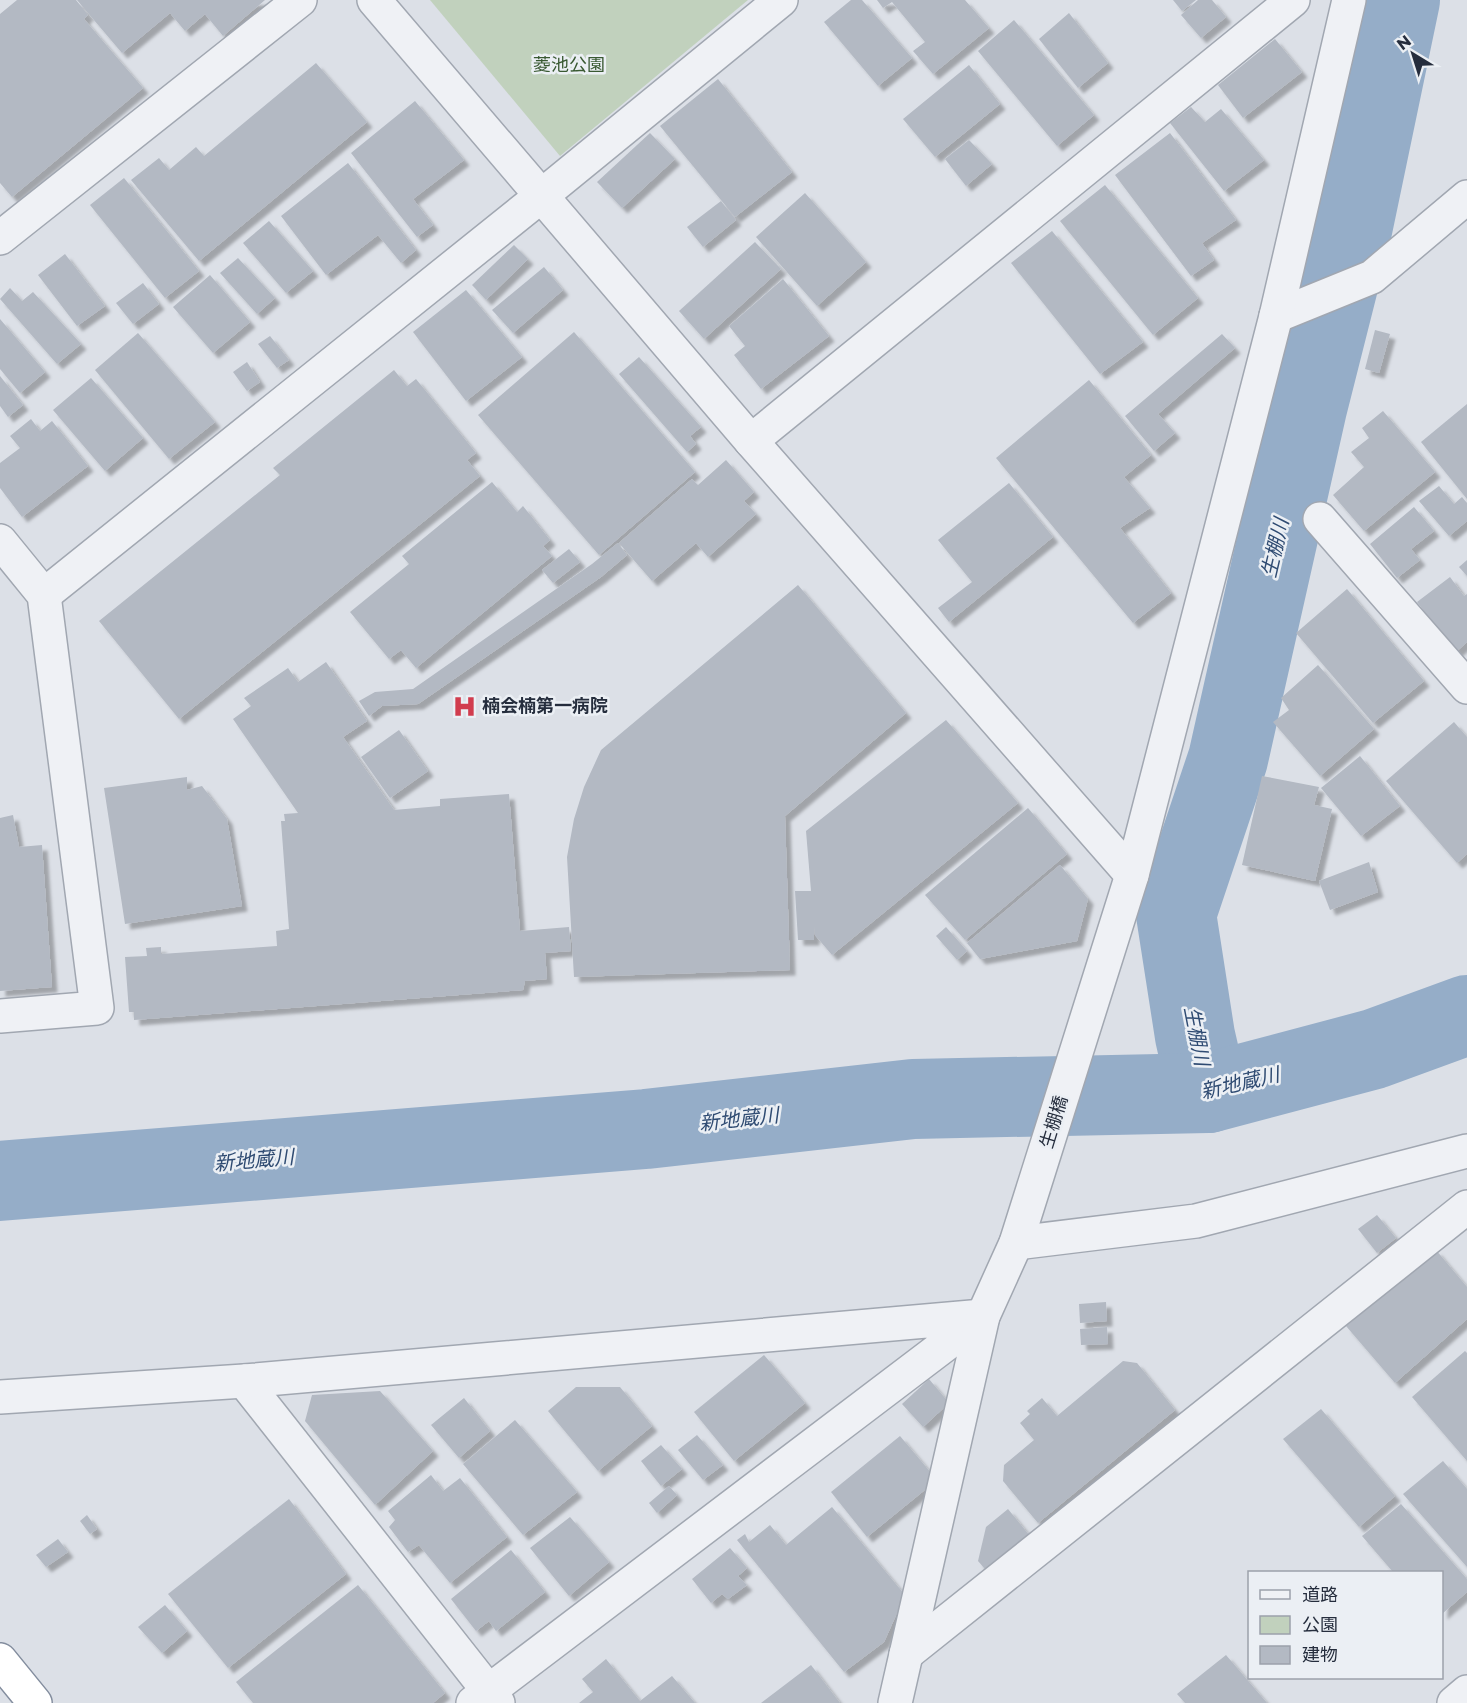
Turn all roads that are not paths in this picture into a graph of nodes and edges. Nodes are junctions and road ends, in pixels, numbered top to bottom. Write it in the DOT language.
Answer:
graph roads {
  1 [pos="300,0"];
  2 [pos="374,0"];
  3 [pos="781,0"];
  4 [pos="1293,0"];
  5 [pos="1349,0"];
  6 [pos="540,197"];
  7 [pos="1467,197"];
  8 [pos="0,238"];
  9 [pos="1289,311"];
  10 [pos="751,441"];
  11 [pos="1320,519"];
  12 [pos="0,541"];
  13 [pos="44,595"];
  14 [pos="1467,687"];
  15 [pos="1132,875"];
  16 [pos="0,1016"];
  17 [pos="1467,1151"];
  18 [pos="1467,1208"];
  19 [pos="1016,1243"];
  20 [pos="983,1316"];
  21 [pos="244,1381"];
  22 [pos="0,1397"];
  23 [pos="906,1654"];
  24 [pos="0,1660"];
  25 [pos="0,1691"];
  26 [pos="1467,1692"];
  27 [pos="486,1699"];
  28 [pos="10,1703"];
  29 [pos="35,1703"];
  30 [pos="895,1703"];
  31 [pos="1454,1703"];
  1 -- 8 [label="street"];
  2 -- 6 [label="street"];
  3 -- 6 [label="street"];
  4 -- 10 [label="street"];
  5 -- 9 [label="street, 生棚橋"];
  6 -- 10 [label="street"];
  6 -- 13 [label="street"];
  7 -- 9 [label="street"];
  9 -- 15 [label="street, 生棚橋"];
  10 -- 15 [label="street"];
  11 -- 14 [label="street"];
  12 -- 13 [label="street"];
  13 -- 16 [label="street"];
  15 -- 19 [label="street, 生棚橋"];
  17 -- 19 [label="street"];
  18 -- 23 [label="street"];
  19 -- 20 [label="street, 生棚橋"];
  20 -- 21 [label="street"];
  20 -- 23 [label="street, 生棚橋"];
  20 -- 27 [label="street"];
  21 -- 22 [label="street"];
  21 -- 27 [label="street"];
  23 -- 30 [label="street, 生棚橋"];
  24 -- 29 [label="highway"];
  25 -- 28 [label="highway"];
  26 -- 31 [label="street"];
}
